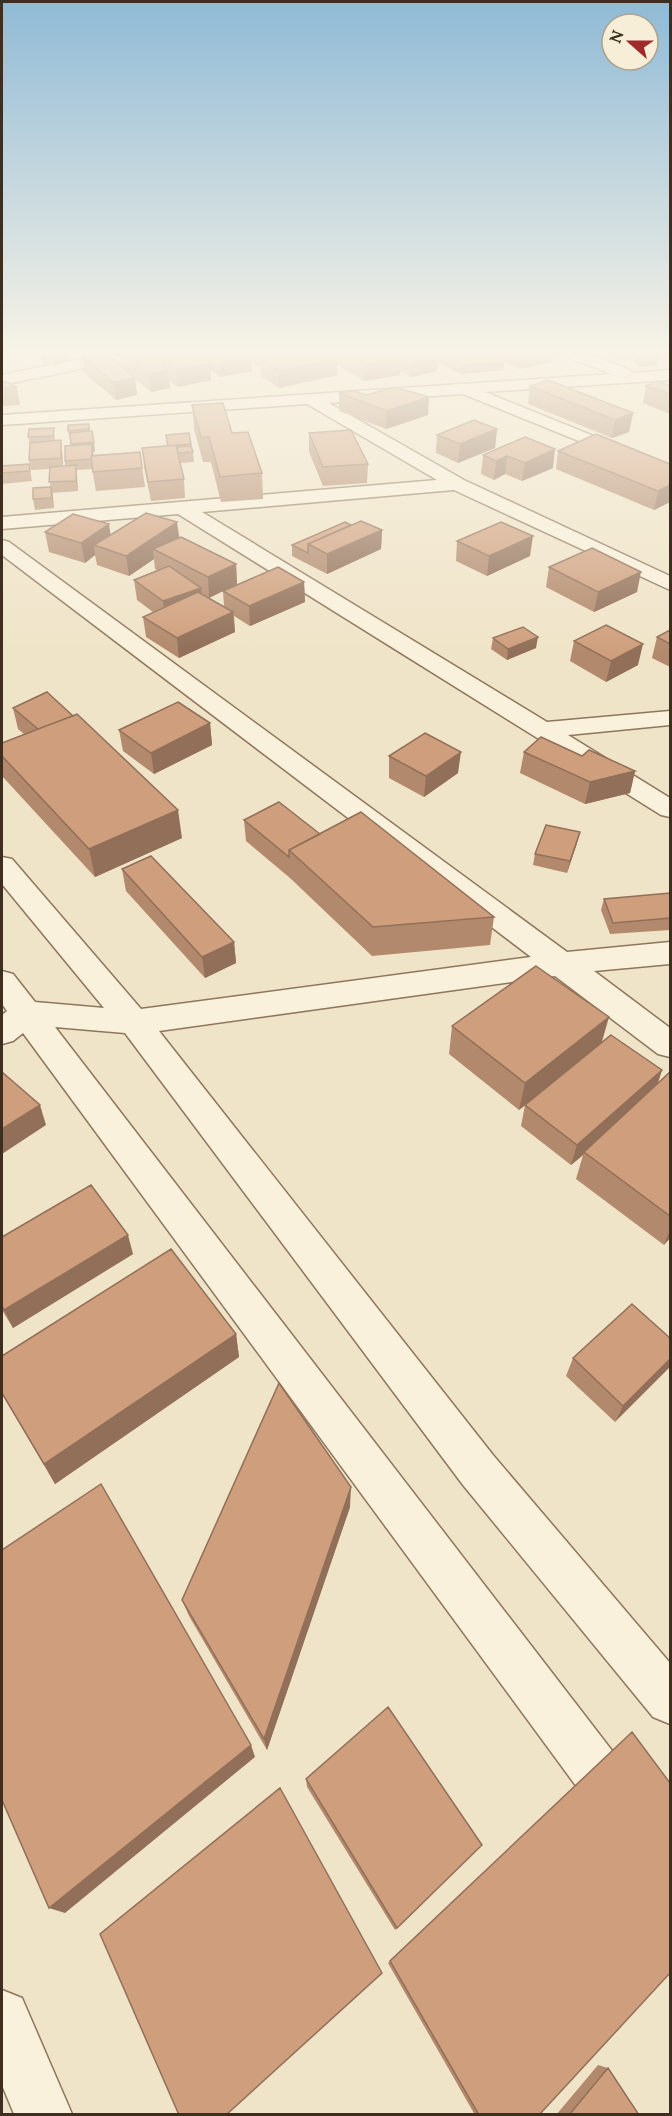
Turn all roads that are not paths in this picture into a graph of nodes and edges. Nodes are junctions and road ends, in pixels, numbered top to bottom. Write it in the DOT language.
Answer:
graph roads {
  1 [pos="405,454"];
  2 [pos="623,454"];
  3 [pos="670,473"];
  4 [pos="457,484"];
  5 [pos="181,507"];
  6 [pos="2,523"];
  7 [pos="2,546"];
  8 [pos="670,571"];
  9 [pos="649,573"];
  10 [pos="670,584"];
  11 [pos="670,718"];
  12 [pos="544,730"];
  13 [pos="670,809"];
  14 [pos="2,866"];
  15 [pos="670,953"];
  16 [pos="560,964"];
  17 [pos="10,1009"];
  18 [pos="134,1022"];
  19 [pos="670,1045"];
  20 [pos="670,1700"];
  21 [pos="670,1869"];
  22 [pos="2,2018"];
  23 [pos="43,2115"];
  1 -- 4 [label="street"];
  2 -- 3 [label="street"];
  4 -- 5 [label="street"];
  4 -- 9 [label="street"];
  5 -- 6 [label="street"];
  5 -- 12 [label="street"];
  7 -- 16 [label="street"];
  8 -- 9 [label="street"];
  9 -- 10 [label="street"];
  11 -- 12 [label="street"];
  12 -- 13 [label="street"];
  14 -- 18 [label="street"];
  15 -- 16 [label="street"];
  16 -- 18 [label="street"];
  16 -- 19 [label="street"];
  17 -- 18 [label="street"];
  17 -- 21 [label="street"];
  18 -- 20 [label="street"];
  22 -- 23 [label="street"];
}
